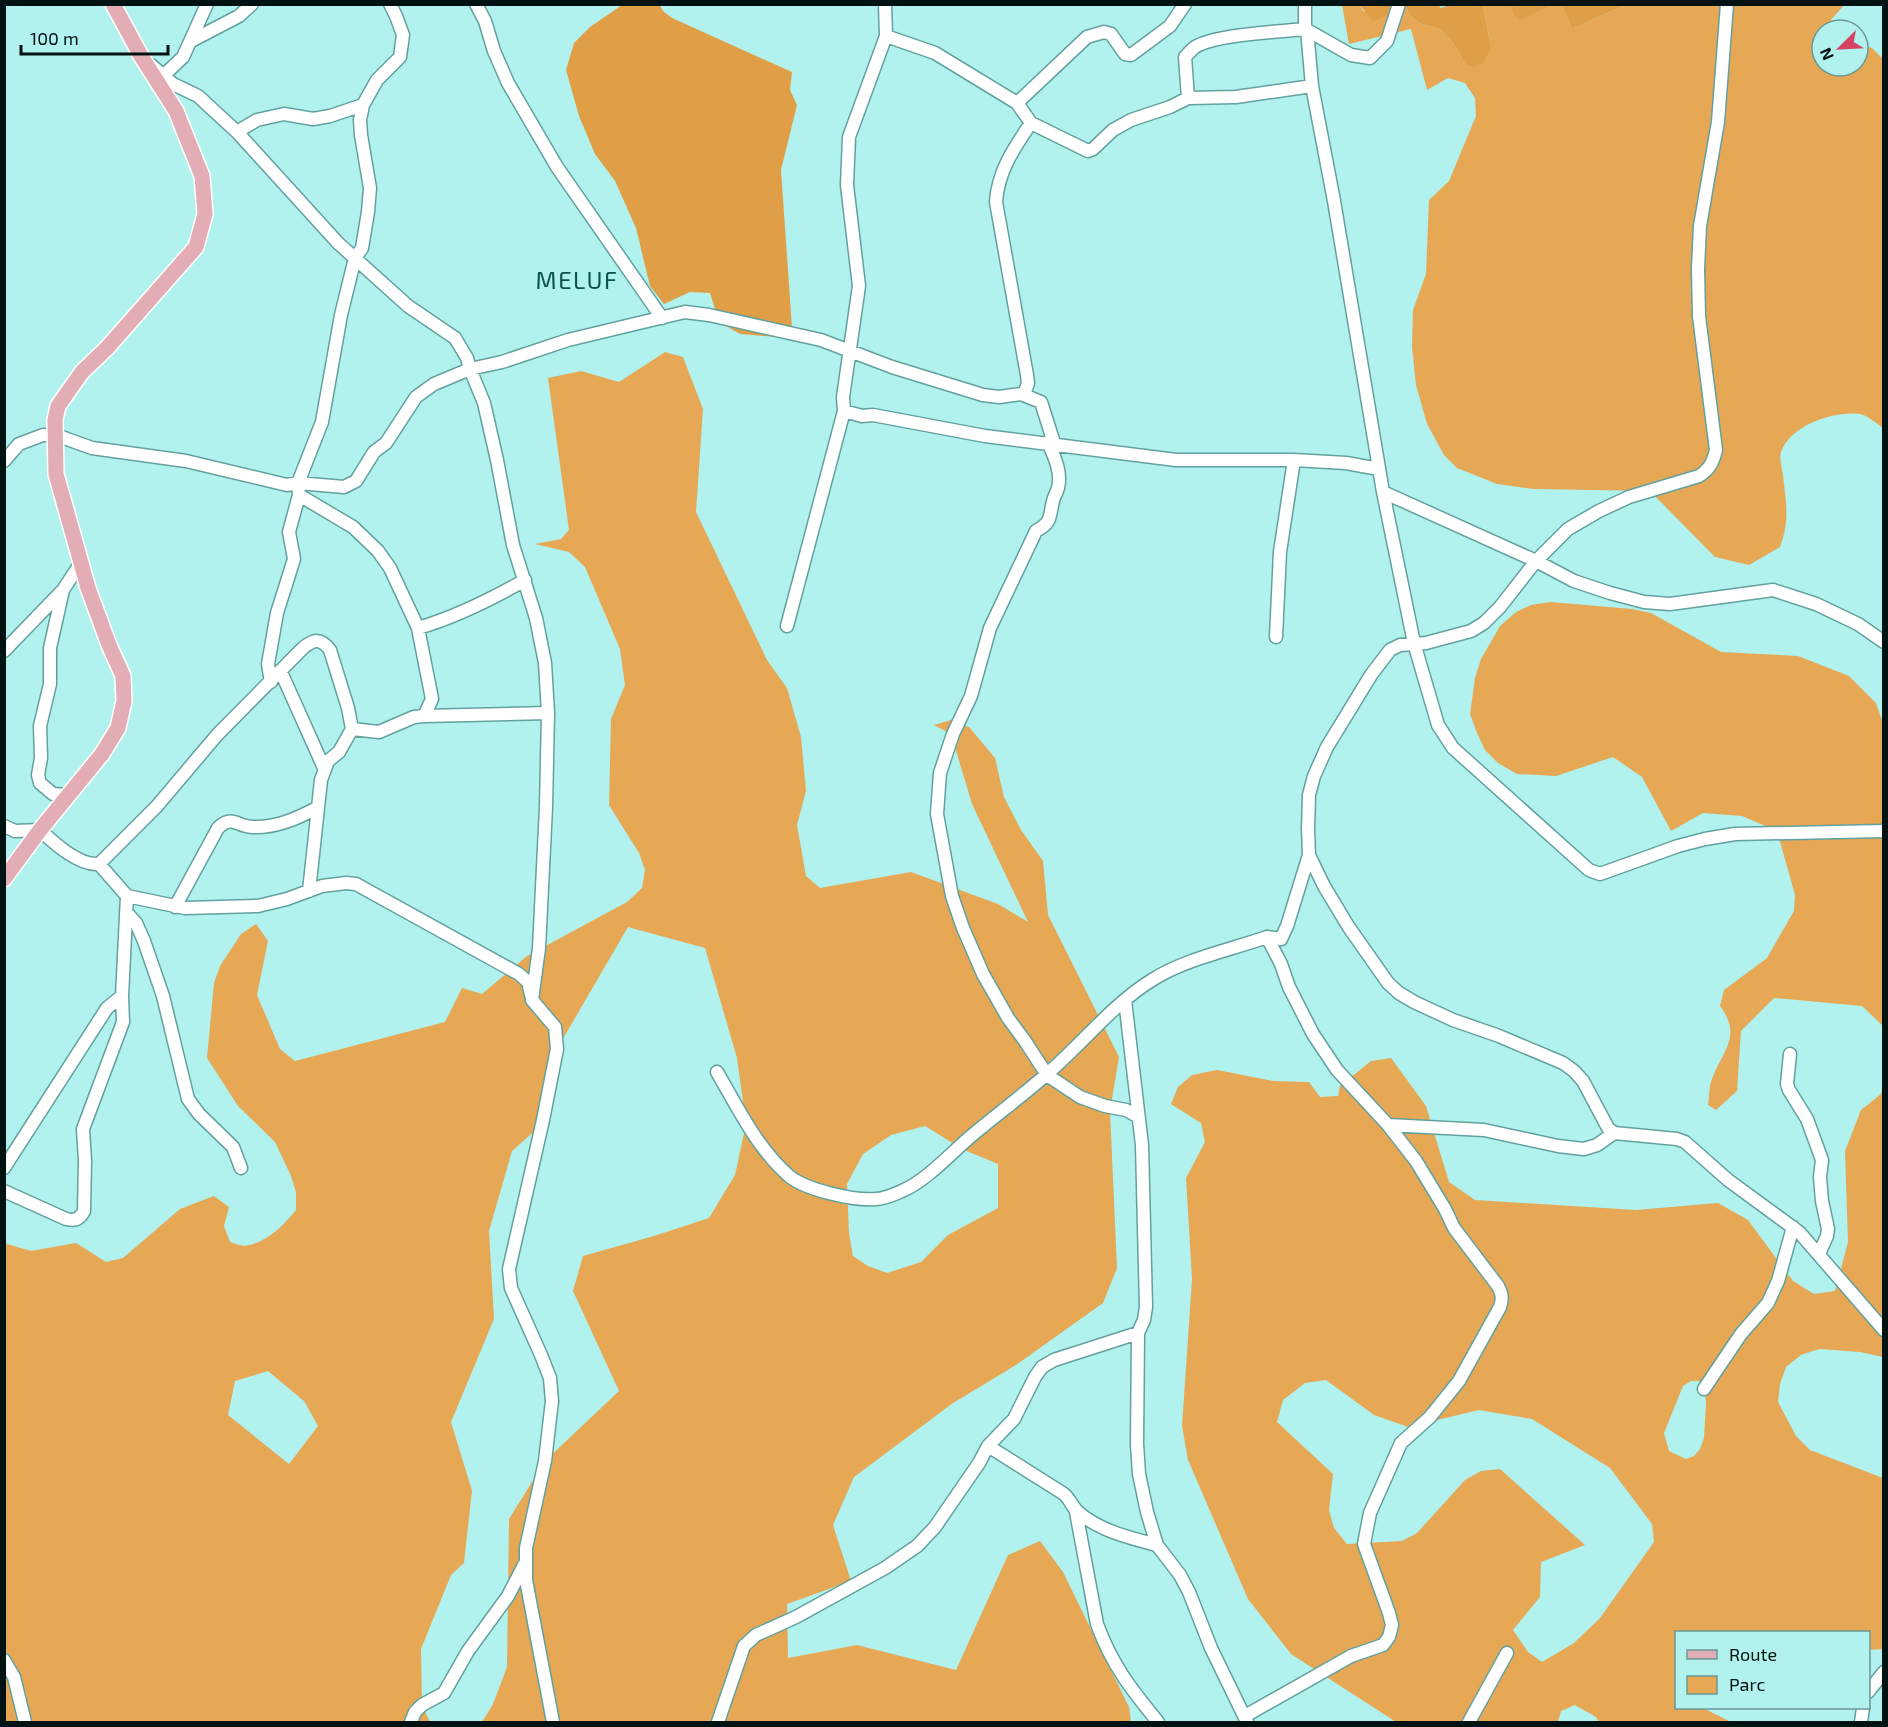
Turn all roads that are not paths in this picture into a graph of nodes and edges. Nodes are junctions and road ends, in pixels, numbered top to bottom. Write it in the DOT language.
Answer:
graph roads {
  1 [pos="114,4"];
  2 [pos="207,4"];
  3 [pos="252,4"];
  4 [pos="390,4"];
  5 [pos="476,4"];
  6 [pos="885,4"];
  7 [pos="1185,4"];
  8 [pos="1305,4"];
  9 [pos="1399,4"];
  10 [pos="1727,4"];
  11 [pos="1306,30"];
  12 [pos="886,36"];
  13 [pos="191,42"];
  14 [pos="141,56"];
  15 [pos="163,76"];
  16 [pos="1312,86"];
  17 [pos="1188,98"];
  18 [pos="1017,103"];
  19 [pos="363,105"];
  20 [pos="1031,123"];
  21 [pos="237,132"];
  22 [pos="355,258"];
  23 [pos="662,318"];
  24 [pos="851,350"];
  25 [pos="470,369"];
  26 [pos="1024,394"];
  27 [pos="844,411"];
  28 [pos="56,435"];
  29 [pos="1050,443"];
  30 [pos="1294,460"];
  31 [pos="4,461"];
  32 [pos="1379,469"];
  33 [pos="299,489"];
  34 [pos="1383,492"];
  35 [pos="1536,561"];
  36 [pos="80,564"];
  37 [pos="525,580"];
  38 [pos="63,590"];
  39 [pos="787,626"];
  40 [pos="418,628"];
  41 [pos="1276,637"];
  42 [pos="1884,642"];
  43 [pos="1414,643"];
  44 [pos="4,651"];
  45 [pos="281,672"];
  46 [pos="271,682"];
  47 [pos="548,713"];
  48 [pos="424,716"];
  49 [pos="352,729"];
  50 [pos="324,768"];
  51 [pos="68,795"];
  52 [pos="317,808"];
  53 [pos="4,826"];
  54 [pos="40,830"];
  55 [pos="1884,831"];
  56 [pos="1309,855"];
  57 [pos="99,864"];
  58 [pos="4,879"];
  59 [pos="309,891"];
  60 [pos="127,896"];
  61 [pos="175,907"];
  62 [pos="126,912"];
  63 [pos="1267,937"];
  64 [pos="122,996"];
  65 [pos="532,1000"];
  66 [pos="1125,1000"];
  67 [pos="1790,1054"];
  68 [pos="717,1072"];
  69 [pos="1047,1075"];
  70 [pos="1137,1116"];
  71 [pos="1388,1125"];
  72 [pos="1614,1133"];
  73 [pos="4,1168"];
  74 [pos="241,1168"];
  75 [pos="4,1191"];
  76 [pos="1793,1227"];
  77 [pos="1819,1254"];
  78 [pos="1884,1330"];
  79 [pos="1138,1333"];
  80 [pos="1704,1389"];
  81 [pos="988,1446"];
  82 [pos="1077,1512"];
  83 [pos="1157,1545"];
  84 [pos="524,1564"];
  85 [pos="1507,1653"];
  86 [pos="4,1660"];
  87 [pos="1884,1672"];
  88 [pos="1870,1691"];
  89 [pos="1246,1719"];
  90 [pos="25,1722"];
  91 [pos="411,1722"];
  92 [pos="553,1722"];
  93 [pos="718,1722"];
  94 [pos="1158,1722"];
  95 [pos="1469,1722"];
  1 -- 14 [label="main road"];
  2 -- 13 [label="street"];
  3 -- 13 [label="street"];
  4 -- 19 [label="street"];
  5 -- 23 [label="street"];
  6 -- 12 [label="street"];
  7 -- 18 [label="street"];
  8 -- 11 [label="street"];
  9 -- 11 [label="street"];
  10 -- 35 [label="street"];
  11 -- 16 [label="street"];
  11 -- 17 [label="street"];
  12 -- 18 [label="street"];
  12 -- 24 [label="street"];
  13 -- 15 [label="street"];
  14 -- 15 [label="street"];
  14 -- 28 [label="main road"];
  15 -- 21 [label="street"];
  16 -- 17 [label="street"];
  16 -- 32 [label="street"];
  17 -- 20 [label="street"];
  18 -- 20 [label="street"];
  19 -- 21 [label="street"];
  19 -- 22 [label="street"];
  20 -- 26 [label="street"];
  21 -- 22 [label="street"];
  22 -- 25 [label="street"];
  22 -- 33 [label="street"];
  23 -- 24 [label="street"];
  23 -- 25 [label="street"];
  24 -- 26 [label="street"];
  24 -- 27 [label="street"];
  25 -- 33 [label="street"];
  25 -- 37 [label="street"];
  26 -- 29 [label="street"];
  27 -- 29 [label="street"];
  27 -- 39 [label="street"];
  28 -- 31 [label="street"];
  28 -- 33 [label="street"];
  28 -- 36 [label="main road"];
  29 -- 30 [label="street"];
  29 -- 69 [label="street"];
  30 -- 32 [label="street"];
  30 -- 41 [label="street"];
  32 -- 34 [label="street"];
  33 -- 40 [label="street"];
  33 -- 46 [label="street"];
  34 -- 35 [label="street"];
  34 -- 43 [label="street"];
  35 -- 42 [label="street"];
  35 -- 43 [label="street"];
  36 -- 38 [label="street"];
  36 -- 51 [label="main road"];
  37 -- 40 [label="street"];
  37 -- 47 [label="street"];
  38 -- 44 [label="street"];
  38 -- 51 [label="street"];
  40 -- 48 [label="street"];
  43 -- 55 [label="street"];
  43 -- 56 [label="street"];
  45 -- 46 [label="street"];
  45 -- 49 [label="street"];
  45 -- 50 [label="street"];
  46 -- 57 [label="street"];
  47 -- 48 [label="street"];
  47 -- 65 [label="street"];
  48 -- 49 [label="street"];
  49 -- 50 [label="street"];
  50 -- 52 [label="street"];
  51 -- 54 [label="main road"];
  52 -- 59 [label="street"];
  52 -- 61 [label="street"];
  53 -- 54 [label="street"];
  54 -- 57 [label="street"];
  54 -- 58 [label="main road"];
  56 -- 63 [label="street"];
  56 -- 72 [label="street"];
  57 -- 60 [label="street"];
  59 -- 61 [label="street"];
  59 -- 65 [label="street"];
  60 -- 61 [label="street"];
  60 -- 62 [label="street"];
  62 -- 64 [label="street"];
  62 -- 74 [label="street"];
  63 -- 66 [label="street"];
  63 -- 71 [label="street"];
  64 -- 73 [label="street"];
  64 -- 75 [label="street"];
  65 -- 84 [label="street"];
  66 -- 69 [label="street"];
  66 -- 70 [label="street"];
  67 -- 77 [label="street"];
  68 -- 69 [label="street"];
  69 -- 70 [label="street"];
  70 -- 79 [label="street"];
  71 -- 72 [label="street"];
  71 -- 89 [label="street"];
  72 -- 76 [label="street"];
  76 -- 77 [label="street"];
  76 -- 80 [label="street"];
  77 -- 78 [label="street"];
  79 -- 81 [label="street"];
  79 -- 83 [label="street"];
  81 -- 82 [label="street"];
  81 -- 93 [label="street"];
  82 -- 83 [label="street"];
  82 -- 94 [label="street"];
  83 -- 89 [label="street"];
  84 -- 91 [label="street"];
  84 -- 92 [label="street"];
  85 -- 95 [label="street"];
  86 -- 90 [label="street"];
  87 -- 88 [label="street"];
}
